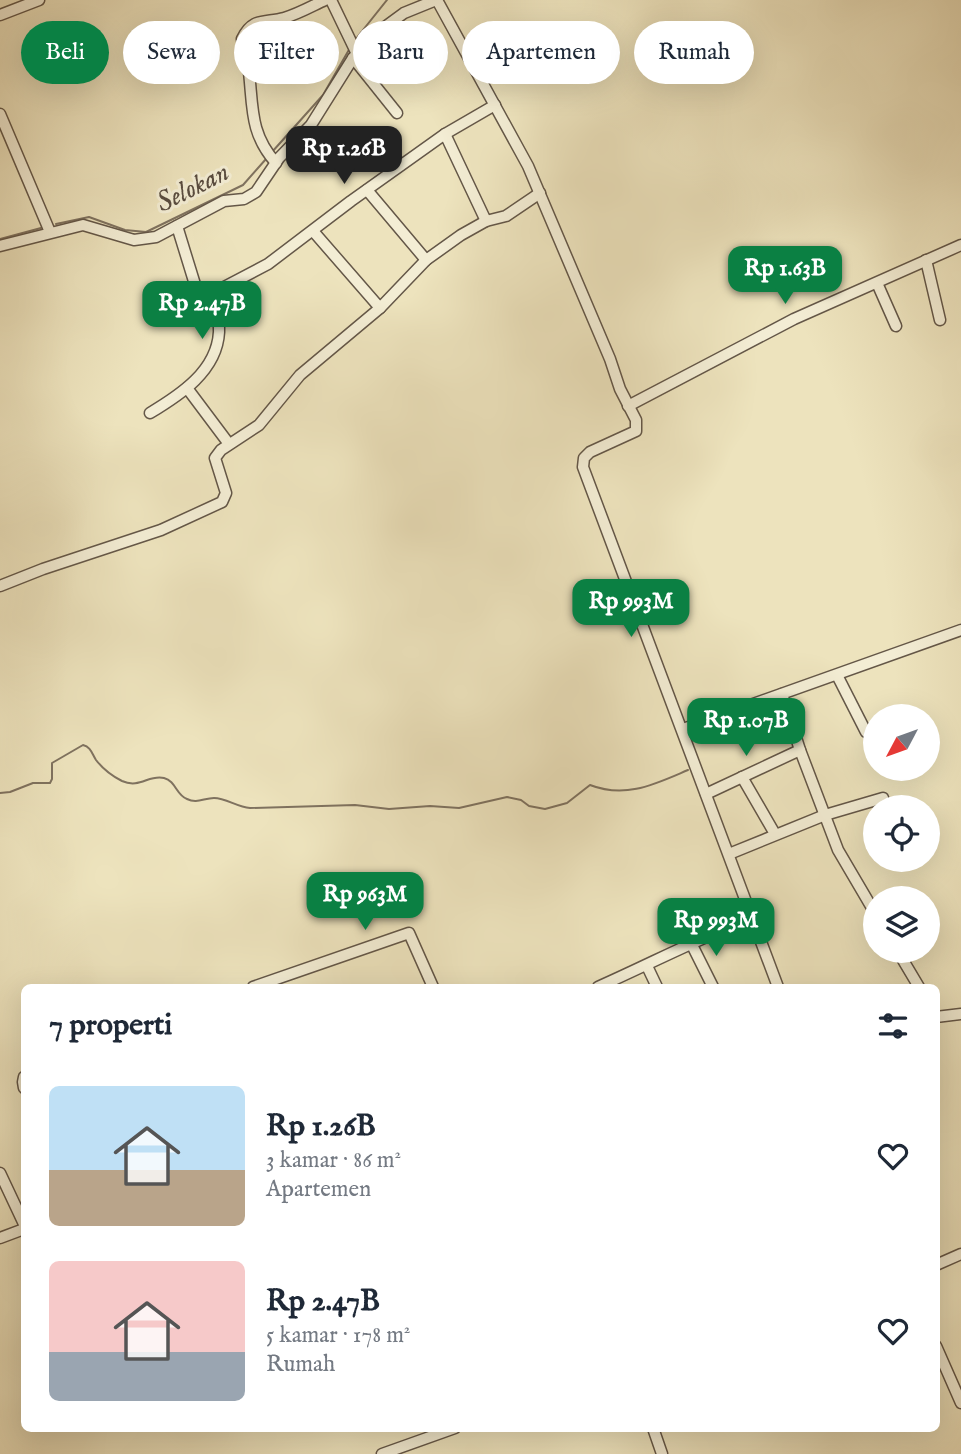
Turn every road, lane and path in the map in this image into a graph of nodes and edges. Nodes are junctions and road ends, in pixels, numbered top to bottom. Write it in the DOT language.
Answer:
graph roads {
  1 [pos="39,0"];
  2 [pos="325,0"];
  3 [pos="331,0"];
  4 [pos="437,0"];
  5 [pos="0,15"];
  6 [pos="390,21"];
  7 [pos="353,50"];
  8 [pos="377,84"];
  9 [pos="495,105"];
  10 [pos="397,113"];
  11 [pos="0,114"];
  12 [pos="445,134"];
  13 [pos="274,162"];
  14 [pos="367,190"];
  15 [pos="540,193"];
  16 [pos="486,221"];
  17 [pos="177,226"];
  18 [pos="313,231"];
  19 [pos="50,232"];
  20 [pos="961,245"];
  21 [pos="0,246"];
  22 [pos="426,260"];
  23 [pos="926,260"];
  24 [pos="877,283"];
  25 [pos="211,294"];
  26 [pos="380,308"];
  27 [pos="940,320"];
  28 [pos="896,326"];
  29 [pos="187,387"];
  30 [pos="628,405"];
  31 [pos="150,413"];
  32 [pos="229,444"];
  33 [pos="0,586"];
  34 [pos="961,630"];
  35 [pos="836,675"];
  36 [pos="782,694"];
  37 [pos="863,726"];
  38 [pos="683,729"];
  39 [pos="800,750"];
  40 [pos="742,777"];
  41 [pos="706,794"];
  42 [pos="863,804"];
  43 [pos="825,815"];
  44 [pos="775,834"];
  45 [pos="729,853"];
  46 [pos="863,893"];
  47 [pos="752,918"];
  48 [pos="691,943"];
  49 [pos="905,963"];
  50 [pos="647,966"];
  51 [pos="262,984"];
  52 [pos="432,984"];
  53 [pos="605,984"];
  54 [pos="656,984"];
  55 [pos="712,984"];
  56 [pos="777,984"];
  57 [pos="917,984"];
  58 [pos="961,1014"];
  59 [pos="940,1017"];
  60 [pos="0,1173"];
  61 [pos="21,1219"];
  62 [pos="21,1228"];
  63 [pos="0,1238"];
  64 [pos="961,1254"];
  65 [pos="940,1263"];
  66 [pos="940,1355"];
  67 [pos="961,1403"];
  68 [pos="438,1432"];
  69 [pos="654,1432"];
  70 [pos="382,1454"];
  71 [pos="662,1454"];
  1 -- 5 [label="street"];
  2 -- 13 [label="street"];
  3 -- 7 [label="street"];
  4 -- 6 [label="street"];
  4 -- 9 [label="street"];
  7 -- 13 [label="street"];
  8 -- 10 [label="street"];
  9 -- 12 [label="street"];
  9 -- 15 [label="street"];
  11 -- 19 [label="street"];
  12 -- 14 [label="street"];
  12 -- 16 [label="street"];
  13 -- 17 [label="street"];
  14 -- 18 [label="street"];
  14 -- 22 [label="street"];
  15 -- 16 [label="street"];
  15 -- 30 [label="street"];
  16 -- 22 [label="street"];
  17 -- 19 [label="street"];
  17 -- 25 [label="street"];
  18 -- 25 [label="street"];
  18 -- 26 [label="street"];
  19 -- 21 [label="street"];
  20 -- 23 [label="street"];
  22 -- 26 [label="street"];
  23 -- 24 [label="street"];
  23 -- 27 [label="street"];
  24 -- 28 [label="street"];
  24 -- 30 [label="street"];
  25 -- 29 [label="street"];
  26 -- 32 [label="street"];
  29 -- 31 [label="street"];
  29 -- 32 [label="street"];
  30 -- 38 [label="street"];
  32 -- 33 [label="street"];
  34 -- 35 [label="street"];
  35 -- 36 [label="street"];
  35 -- 37 [label="street"];
  36 -- 38 [label="street"];
  36 -- 39 [label="street"];
  38 -- 41 [label="street"];
  39 -- 40 [label="street"];
  39 -- 43 [label="street"];
  40 -- 41 [label="street"];
  40 -- 44 [label="street"];
  41 -- 45 [label="street"];
  42 -- 43 [label="street"];
  43 -- 44 [label="street"];
  43 -- 46 [label="street"];
  44 -- 45 [label="street"];
  45 -- 47 [label="street"];
  47 -- 48 [label="street"];
  47 -- 56 [label="street"];
  48 -- 50 [label="street"];
  48 -- 55 [label="street"];
  49 -- 57 [label="street"];
  50 -- 53 [label="street"];
  50 -- 54 [label="street"];
  51 -- 52 [label="street"];
  58 -- 59 [label="street"];
  60 -- 61 [label="street"];
  62 -- 63 [label="street"];
  64 -- 65 [label="street"];
  66 -- 67 [label="street"];
  68 -- 70 [label="street"];
  69 -- 71 [label="street"];
}
